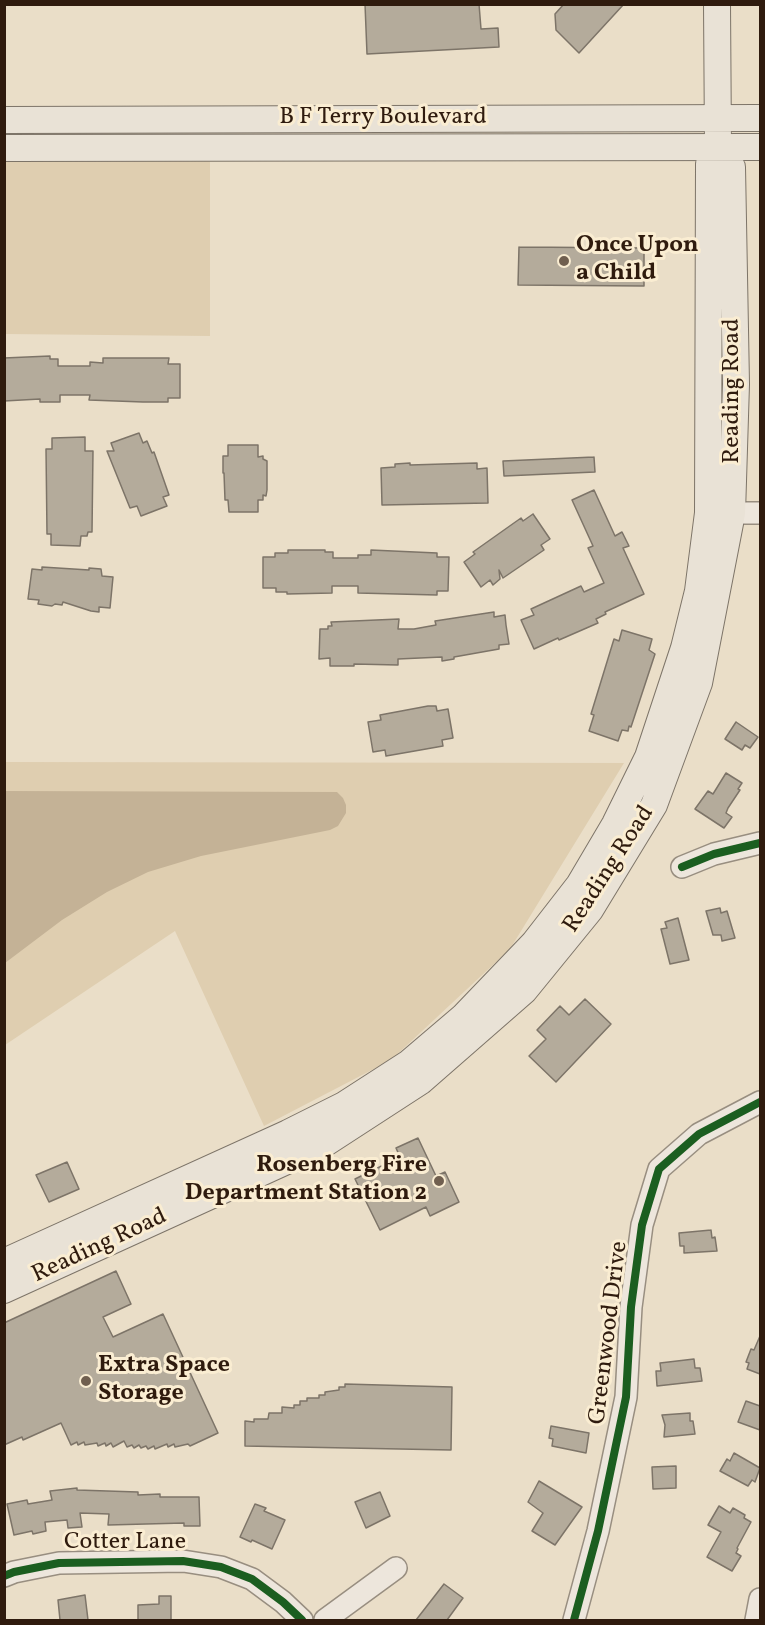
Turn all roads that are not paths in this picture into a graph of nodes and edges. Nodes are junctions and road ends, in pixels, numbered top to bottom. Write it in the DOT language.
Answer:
graph roads {
  1 [pos="717,4"];
  2 [pos="718,118"];
  3 [pos="760,118"];
  4 [pos="4,120"];
  5 [pos="718,147"];
  6 [pos="760,147"];
  7 [pos="4,148"];
  8 [pos="720,513"];
  9 [pos="760,513"];
  10 [pos="760,843"];
  11 [pos="682,867"];
  12 [pos="760,1102"];
  13 [pos="238,1170"];
  14 [pos="36,1247"];
  15 [pos="4,1262"];
  16 [pos="48,1272"];
  17 [pos="4,1290"];
  18 [pos="396,1568"];
  19 [pos="4,1576"];
  20 [pos="760,1599"];
  21 [pos="302,1620"];
  22 [pos="325,1620"];
  23 [pos="574,1620"];
  24 [pos="756,1620"];
  1 -- 2 [label="main road, Reading Road"];
  2 -- 3 [label="main road, B F Terry Boulevard"];
  2 -- 4 [label="main road, B F Terry Boulevard"];
  2 -- 5 [label="main road, Reading Road"];
  5 -- 6 [label="main road, B F Terry Boulevard"];
  5 -- 7 [label="main road, B F Terry Boulevard"];
  5 -- 8 [label="main road, Reading Road"];
  8 -- 9 [label="street"];
  8 -- 13 [label="main road, Reading Road"];
  10 -- 11 [label="street"];
  12 -- 23 [label="street, Greenwood Drive"];
  13 -- 14 [label="main road, Reading Road"];
  13 -- 16 [label="main road, Reading Road"];
  14 -- 15 [label="main road, Reading Road"];
  14 -- 16 [label="main road"];
  16 -- 17 [label="main road, Reading Road"];
  18 -- 22 [label="street"];
  19 -- 21 [label="street, Cotter Lane"];
  20 -- 24 [label="street"];
}
